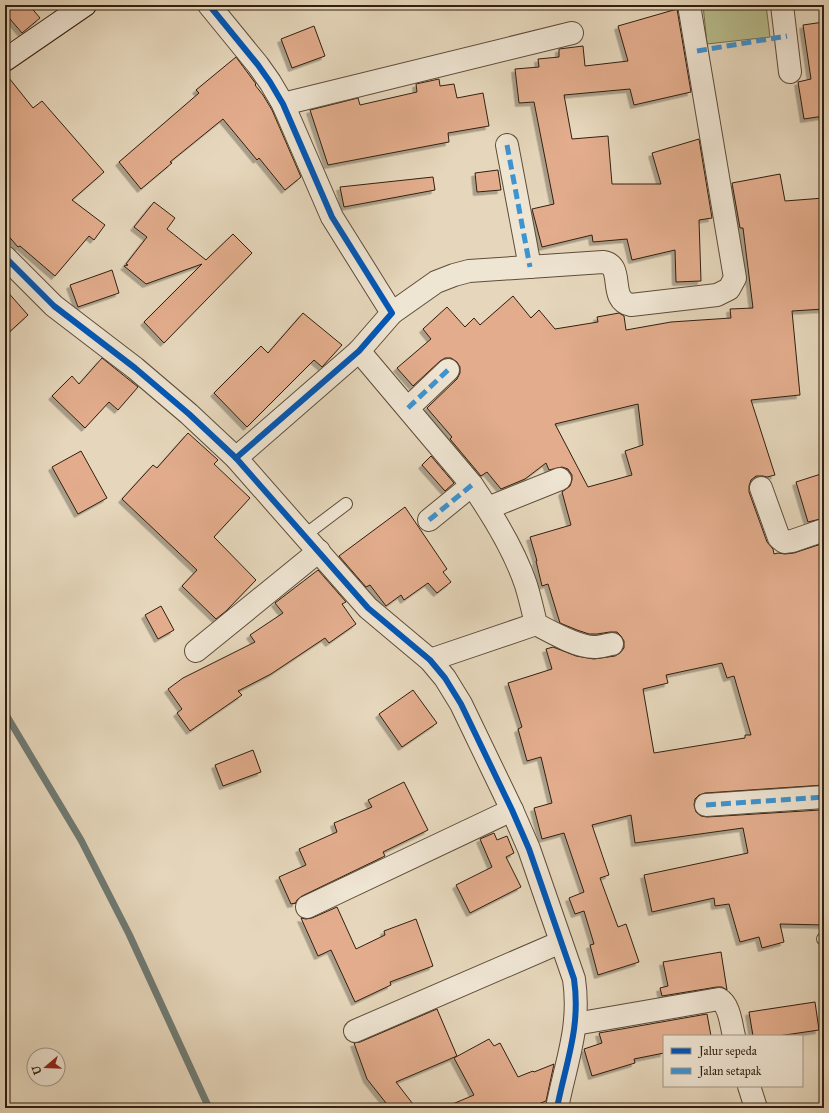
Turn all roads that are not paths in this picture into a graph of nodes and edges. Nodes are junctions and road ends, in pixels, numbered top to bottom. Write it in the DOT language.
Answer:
graph roads {
  1 [pos="85,5"];
  2 [pos="209,5"];
  3 [pos="690,5"];
  4 [pos="782,5"];
  5 [pos="572,33"];
  6 [pos="5,60"];
  7 [pos="790,72"];
  8 [pos="283,104"];
  9 [pos="507,145"];
  10 [pos="5,257"];
  11 [pos="530,267"];
  12 [pos="392,313"];
  13 [pos="359,351"];
  14 [pos="448,370"];
  15 [pos="408,408"];
  16 [pos="236,458"];
  17 [pos="560,480"];
  18 [pos="472,485"];
  19 [pos="761,488"];
  20 [pos="346,504"];
  21 [pos="488,508"];
  22 [pos="429,520"];
  23 [pos="824,530"];
  24 [pos="312,543"];
  25 [pos="536,624"];
  26 [pos="612,644"];
  27 [pos="196,651"];
  28 [pos="430,660"];
  29 [pos="824,797"];
  30 [pos="706,805"];
  31 [pos="512,810"];
  32 [pos="307,907"];
  33 [pos="561,942"];
  34 [pos="575,1024"];
  35 [pos="355,1031"];
  36 [pos="734,1035"];
  37 [pos="748,1087"];
  38 [pos="557,1108"];
  39 [pos="756,1108"];
  1 -- 6 [label="street"];
  2 -- 8 [label="street"];
  3 -- 11 [label="street"];
  4 -- 7 [label="street"];
  5 -- 8 [label="street"];
  8 -- 12 [label="street"];
  9 -- 11 [label="street"];
  10 -- 16 [label="street"];
  11 -- 12 [label="street"];
  12 -- 13 [label="street"];
  13 -- 15 [label="street"];
  13 -- 16 [label="street"];
  14 -- 15 [label="street"];
  15 -- 18 [label="street"];
  16 -- 24 [label="street"];
  17 -- 21 [label="street"];
  18 -- 21 [label="street"];
  18 -- 22 [label="street"];
  19 -- 23 [label="street"];
  20 -- 24 [label="lane"];
  21 -- 25 [label="street"];
  24 -- 27 [label="street"];
  24 -- 28 [label="street"];
  25 -- 26 [label="street"];
  25 -- 28 [label="street"];
  28 -- 31 [label="street"];
  29 -- 30 [label="street"];
  31 -- 32 [label="street"];
  31 -- 33 [label="street"];
  33 -- 34 [label="street"];
  33 -- 35 [label="street"];
  34 -- 36 [label="street"];
  34 -- 38 [label="street"];
  37 -- 39 [label="street"];
}
